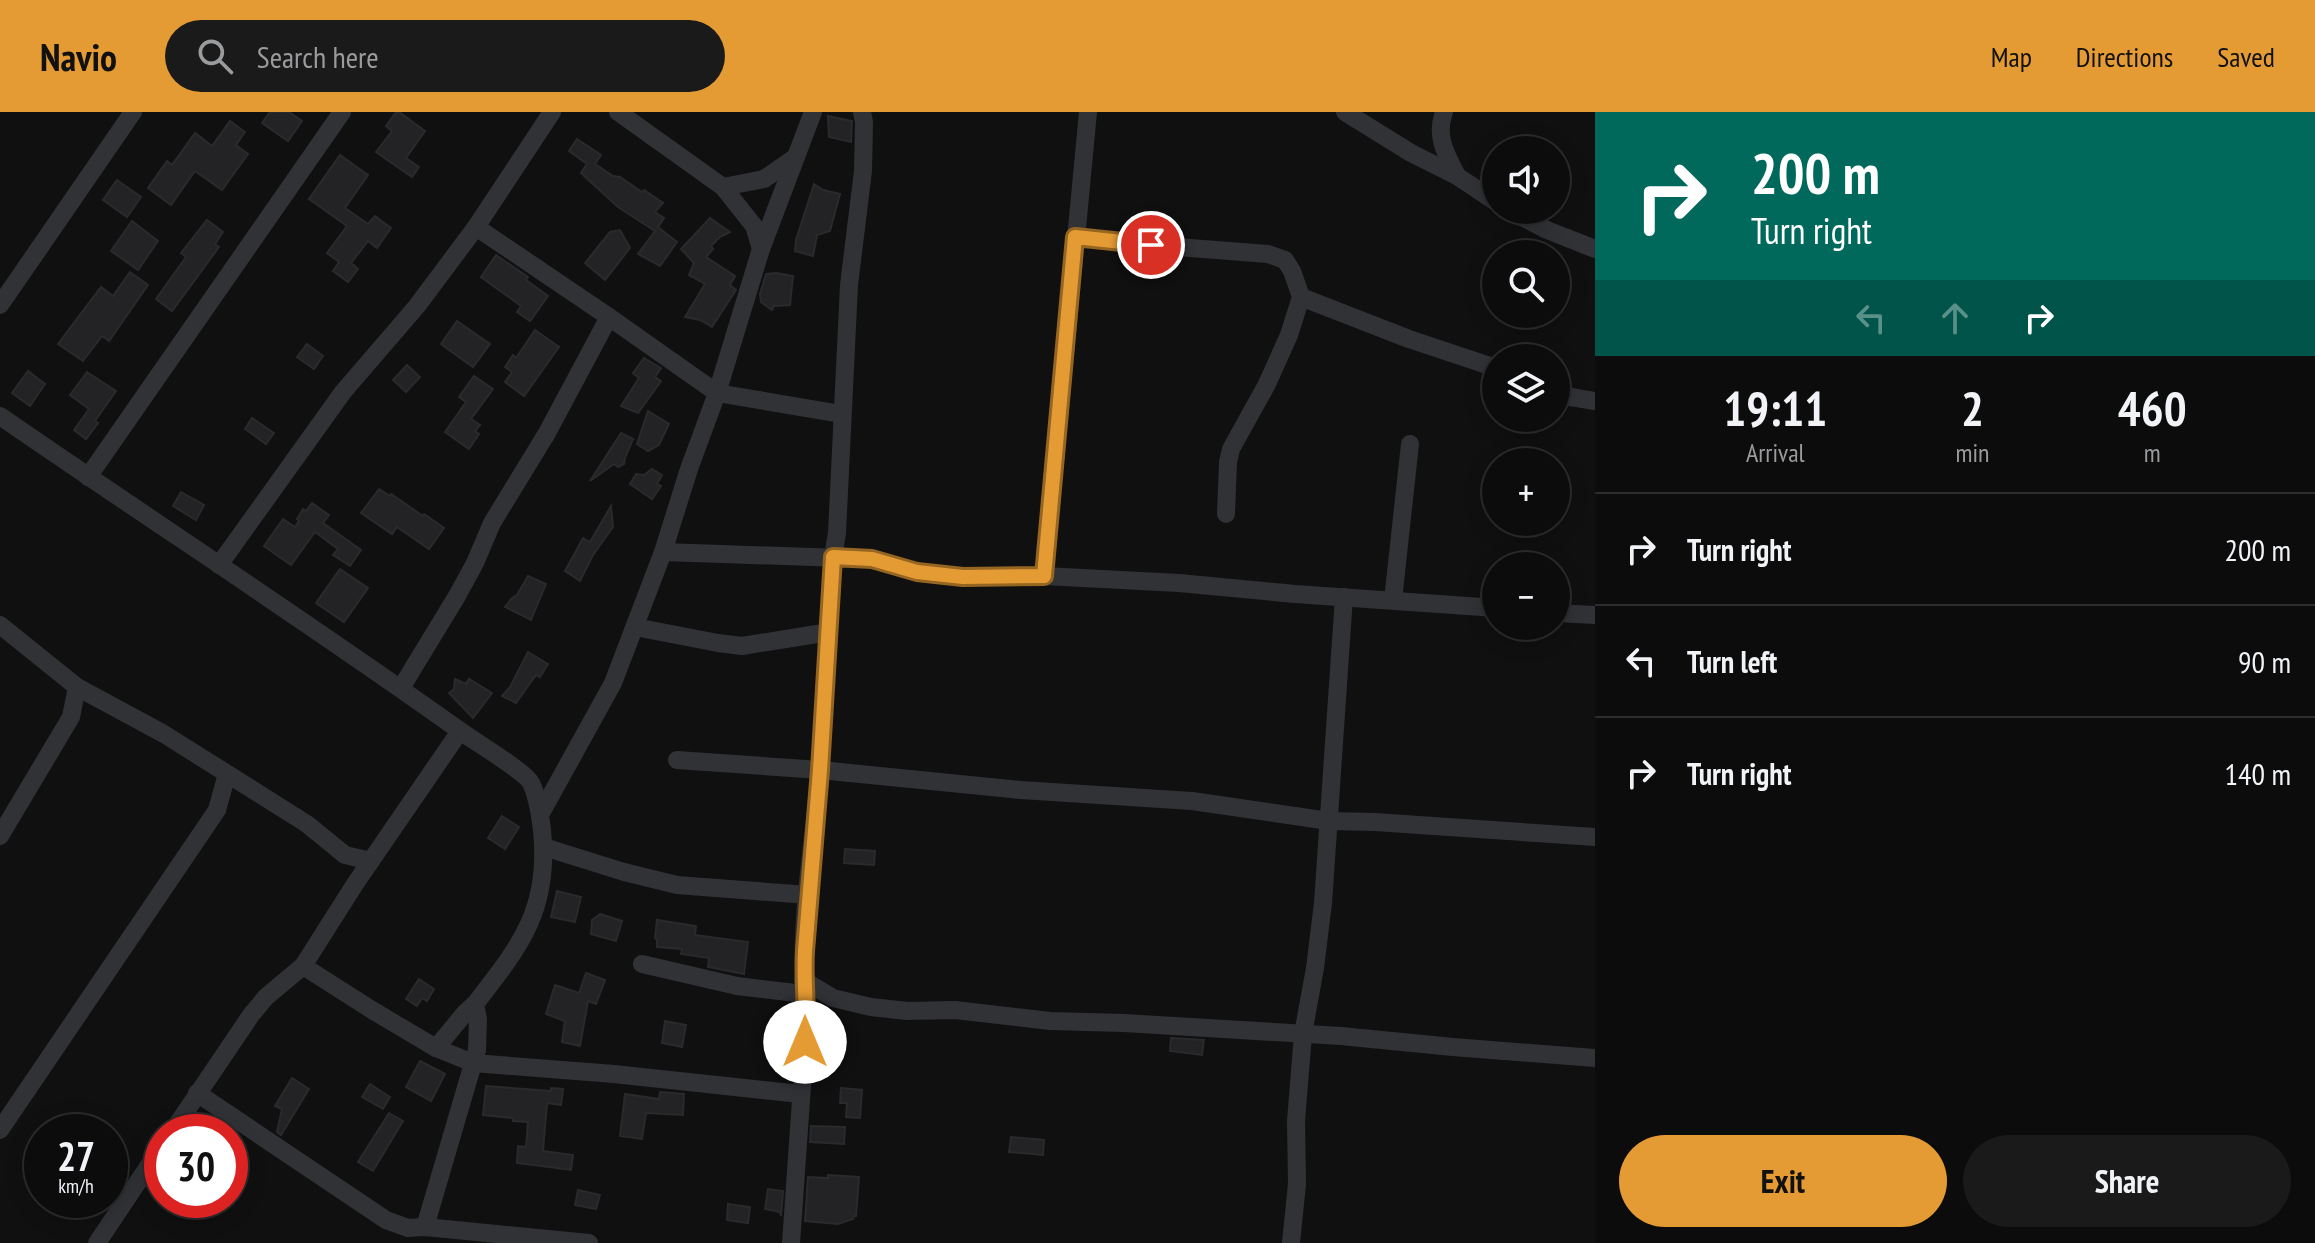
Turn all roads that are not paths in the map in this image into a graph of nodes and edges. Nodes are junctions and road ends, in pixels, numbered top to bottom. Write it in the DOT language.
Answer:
graph roads {
  1 [pos="133,112"];
  2 [pos="342,112"];
  3 [pos="552,112"];
  4 [pos="618,112"];
  5 [pos="813,112"];
  6 [pos="862,112"];
  7 [pos="1088,112"];
  8 [pos="1345,112"];
  9 [pos="1444,112"];
  10 [pos="796,157"];
  11 [pos="1457,176"];
  12 [pos="723,187"];
  13 [pos="1482,193"];
  14 [pos="1535,224"];
  15 [pos="476,227"];
  16 [pos="1075,237"];
  17 [pos="761,249"];
  18 [pos="1595,249"];
  19 [pos="1301,297"];
  20 [pos="0,305"];
  21 [pos="609,317"];
  22 [pos="1482,363"];
  23 [pos="717,393"];
  24 [pos="1570,397"];
  25 [pos="1595,401"];
  26 [pos="841,414"];
  27 [pos="0,416"];
  28 [pos="1410,444"];
  29 [pos="88,477"];
  30 [pos="1226,514"];
  31 [pos="663,552"];
  32 [pos="833,557"];
  33 [pos="219,565"];
  34 [pos="1044,576"];
  35 [pos="1344,597"];
  36 [pos="1393,600"];
  37 [pos="1482,607"];
  38 [pos="1570,614"];
  39 [pos="1595,615"];
  40 [pos="0,625"];
  41 [pos="635,627"];
  42 [pos="829,632"];
  43 [pos="77,687"];
  44 [pos="401,688"];
  45 [pos="100,699"];
  46 [pos="71,717"];
  47 [pos="460,731"];
  48 [pos="677,760"];
  49 [pos="820,770"];
  50 [pos="227,774"];
  51 [pos="562,775"];
  52 [pos="531,780"];
  53 [pos="249,789"];
  54 [pos="217,810"];
  55 [pos="540,815"];
  56 [pos="1329,821"];
  57 [pos="0,836"];
  58 [pos="1595,837"];
  59 [pos="544,847"];
  60 [pos="345,855"];
  61 [pos="371,861"];
  62 [pos="355,884"];
  63 [pos="808,895"];
  64 [pos="642,964"];
  65 [pos="303,966"];
  66 [pos="804,987"];
  67 [pos="833,998"];
  68 [pos="475,1004"];
  69 [pos="807,1015"];
  70 [pos="1303,1034"];
  71 [pos="436,1048"];
  72 [pos="1595,1058"];
  73 [pos="473,1063"];
  74 [pos="197,1093"];
  75 [pos="800,1094"];
  76 [pos="184,1114"];
  77 [pos="0,1130"];
  78 [pos="144,1175"];
  79 [pos="412,1233"];
  80 [pos="103,1241"];
  81 [pos="589,1243"];
  82 [pos="791,1243"];
  83 [pos="1291,1243"];
  1 -- 20 [label="street"];
  2 -- 29 [label="street"];
  3 -- 15 [label="street"];
  4 -- 12 [label="street"];
  5 -- 10 [label="street"];
  6 -- 26 [label="street"];
  7 -- 16 [label="street"];
  8 -- 11 [label="street"];
  9 -- 11 [label="street"];
  10 -- 12 [label="street"];
  10 -- 17 [label="street"];
  11 -- 13 [label="street"];
  12 -- 17 [label="street"];
  14 -- 18 [label="street"];
  15 -- 21 [label="street"];
  15 -- 33 [label="street"];
  16 -- 19 [label="street"];
  16 -- 34 [label="street"];
  17 -- 23 [label="street"];
  19 -- 22 [label="street"];
  19 -- 30 [label="street"];
  21 -- 23 [label="street"];
  21 -- 44 [label="street"];
  23 -- 26 [label="street"];
  23 -- 31 [label="street"];
  24 -- 25 [label="street"];
  26 -- 32 [label="street"];
  27 -- 29 [label="street"];
  28 -- 36 [label="street"];
  29 -- 33 [label="street"];
  31 -- 32 [label="street"];
  31 -- 41 [label="street"];
  32 -- 34 [label="street"];
  32 -- 42 [label="street"];
  33 -- 44 [label="street"];
  34 -- 35 [label="street"];
  35 -- 36 [label="street"];
  35 -- 56 [label="street"];
  36 -- 37 [label="street"];
  38 -- 39 [label="street"];
  40 -- 43 [label="street"];
  41 -- 42 [label="street"];
  41 -- 51 [label="street"];
  42 -- 49 [label="street"];
  43 -- 45 [label="street"];
  43 -- 46 [label="street"];
  44 -- 47 [label="street"];
  45 -- 46 [label="street"];
  45 -- 50 [label="street"];
  46 -- 57 [label="street"];
  47 -- 52 [label="street"];
  47 -- 61 [label="street"];
  48 -- 49 [label="street"];
  49 -- 56 [label="street"];
  49 -- 63 [label="street"];
  50 -- 53 [label="street"];
  50 -- 54 [label="street"];
  51 -- 52 [label="street"];
  51 -- 55 [label="street"];
  52 -- 55 [label="street"];
  53 -- 54 [label="street"];
  53 -- 60 [label="street"];
  54 -- 77 [label="street"];
  55 -- 59 [label="street"];
  56 -- 58 [label="street"];
  56 -- 70 [label="street"];
  59 -- 63 [label="street"];
  59 -- 68 [label="street"];
  60 -- 61 [label="street"];
  60 -- 62 [label="street"];
  61 -- 62 [label="street"];
  62 -- 65 [label="street"];
  63 -- 66 [label="street"];
  64 -- 66 [label="street"];
  65 -- 71 [label="street"];
  65 -- 74 [label="street"];
  66 -- 67 [label="street"];
  66 -- 69 [label="street"];
  67 -- 69 [label="street"];
  67 -- 70 [label="street"];
  68 -- 71 [label="street"];
  68 -- 73 [label="street"];
  69 -- 75 [label="street"];
  70 -- 72 [label="street"];
  70 -- 83 [label="street"];
  71 -- 73 [label="street"];
  73 -- 75 [label="street"];
  73 -- 79 [label="street"];
  74 -- 76 [label="street"];
  74 -- 79 [label="street"];
  75 -- 82 [label="street"];
  78 -- 80 [label="street"];
  79 -- 81 [label="street"];
}
